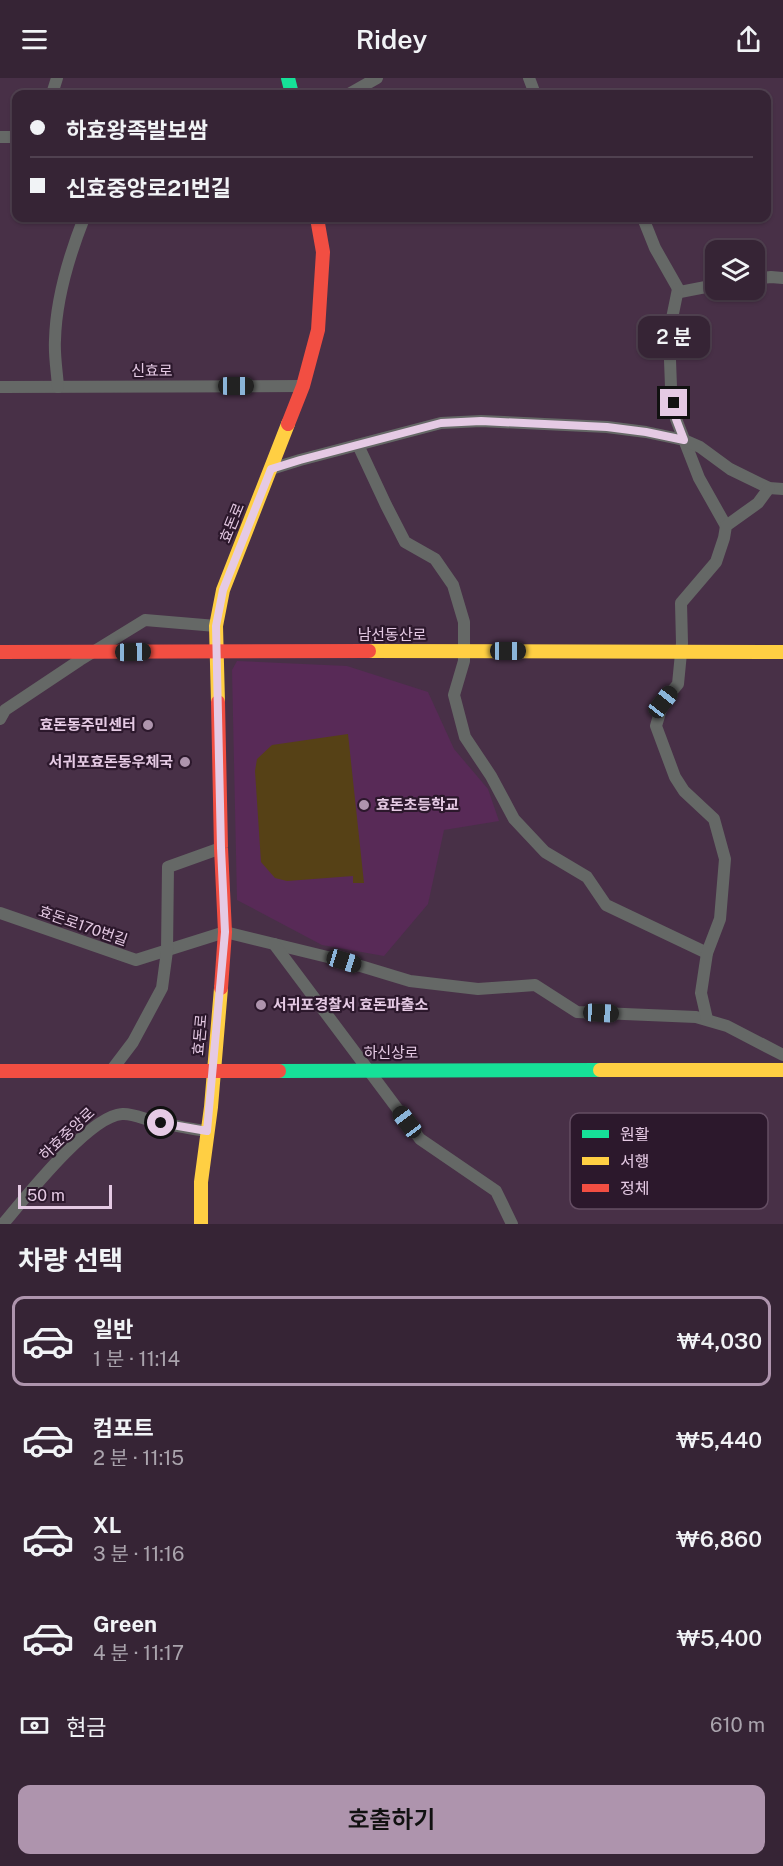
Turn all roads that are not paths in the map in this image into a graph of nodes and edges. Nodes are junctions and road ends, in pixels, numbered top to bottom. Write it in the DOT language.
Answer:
graph roads {
  1 [pos="377,78"];
  2 [pos="356,90"];
  3 [pos="82,222"];
  4 [pos="318,222"];
  5 [pos="645,222"];
  6 [pos="765,278"];
  7 [pos="783,278"];
  8 [pos="705,286"];
  9 [pos="679,290"];
  10 [pos="303,386"];
  11 [pos="0,387"];
  12 [pos="58,387"];
  13 [pos="684,440"];
  14 [pos="358,445"];
  15 [pos="271,469"];
  16 [pos="769,488"];
  17 [pos="783,489"];
  18 [pos="726,526"];
  19 [pos="216,626"];
  20 [pos="216,651"];
  21 [pos="464,651"];
  22 [pos="0,652"];
  23 [pos="783,652"];
  24 [pos="91,653"];
  25 [pos="681,653"];
  26 [pos="0,719"];
  27 [pos="221,848"];
  28 [pos="0,913"];
  29 [pos="225,932"];
  30 [pos="274,944"];
  31 [pos="167,951"];
  32 [pos="707,953"];
  33 [pos="706,1019"];
  34 [pos="783,1055"];
  35 [pos="213,1070"];
  36 [pos="368,1070"];
  37 [pos="783,1070"];
  38 [pos="0,1071"];
  39 [pos="111,1071"];
  40 [pos="207,1131"];
  41 [pos="3,1224"];
  42 [pos="201,1224"];
  43 [pos="512,1224"];
  1 -- 2 [label="street"];
  3 -- 12 [label="street"];
  4 -- 10 [label="street, 효돈로"];
  5 -- 9 [label="street"];
  6 -- 7 [label="street"];
  8 -- 9 [label="street"];
  9 -- 13 [label="street"];
  10 -- 12 [label="street, 신효로"];
  10 -- 15 [label="street, 효돈로"];
  11 -- 12 [label="street, 신효로"];
  13 -- 14 [label="street"];
  13 -- 16 [label="street"];
  13 -- 18 [label="street"];
  14 -- 15 [label="street"];
  14 -- 21 [label="street"];
  15 -- 19 [label="street, 효돈로"];
  16 -- 17 [label="street"];
  16 -- 18 [label="street"];
  18 -- 25 [label="street"];
  19 -- 20 [label="street, 효돈로"];
  19 -- 24 [label="street"];
  20 -- 21 [label="street, 남선동산로"];
  20 -- 24 [label="street, 남선동산로"];
  20 -- 27 [label="street, 효돈로"];
  21 -- 25 [label="street, 남선동산로"];
  21 -- 32 [label="street"];
  22 -- 24 [label="street, 남선동산로"];
  23 -- 25 [label="street, 남선동산로"];
  24 -- 26 [label="street"];
  25 -- 32 [label="street"];
  27 -- 29 [label="street, 효돈로"];
  27 -- 31 [label="street"];
  28 -- 31 [label="street, 효돈로170번길"];
  29 -- 30 [label="street"];
  29 -- 31 [label="street, 효돈로170번길"];
  29 -- 35 [label="street, 효돈로"];
  30 -- 33 [label="street"];
  30 -- 36 [label="street"];
  31 -- 39 [label="street"];
  32 -- 33 [label="street"];
  33 -- 34 [label="street"];
  35 -- 36 [label="street, 하신상로"];
  35 -- 39 [label="street, 하신상로"];
  35 -- 40 [label="street, 효돈로"];
  36 -- 37 [label="street, 하신상로"];
  36 -- 43 [label="street"];
  38 -- 39 [label="street, 하신상로"];
  40 -- 41 [label="street, 하효중앙로"];
  40 -- 42 [label="street, 효돈로"];
}
